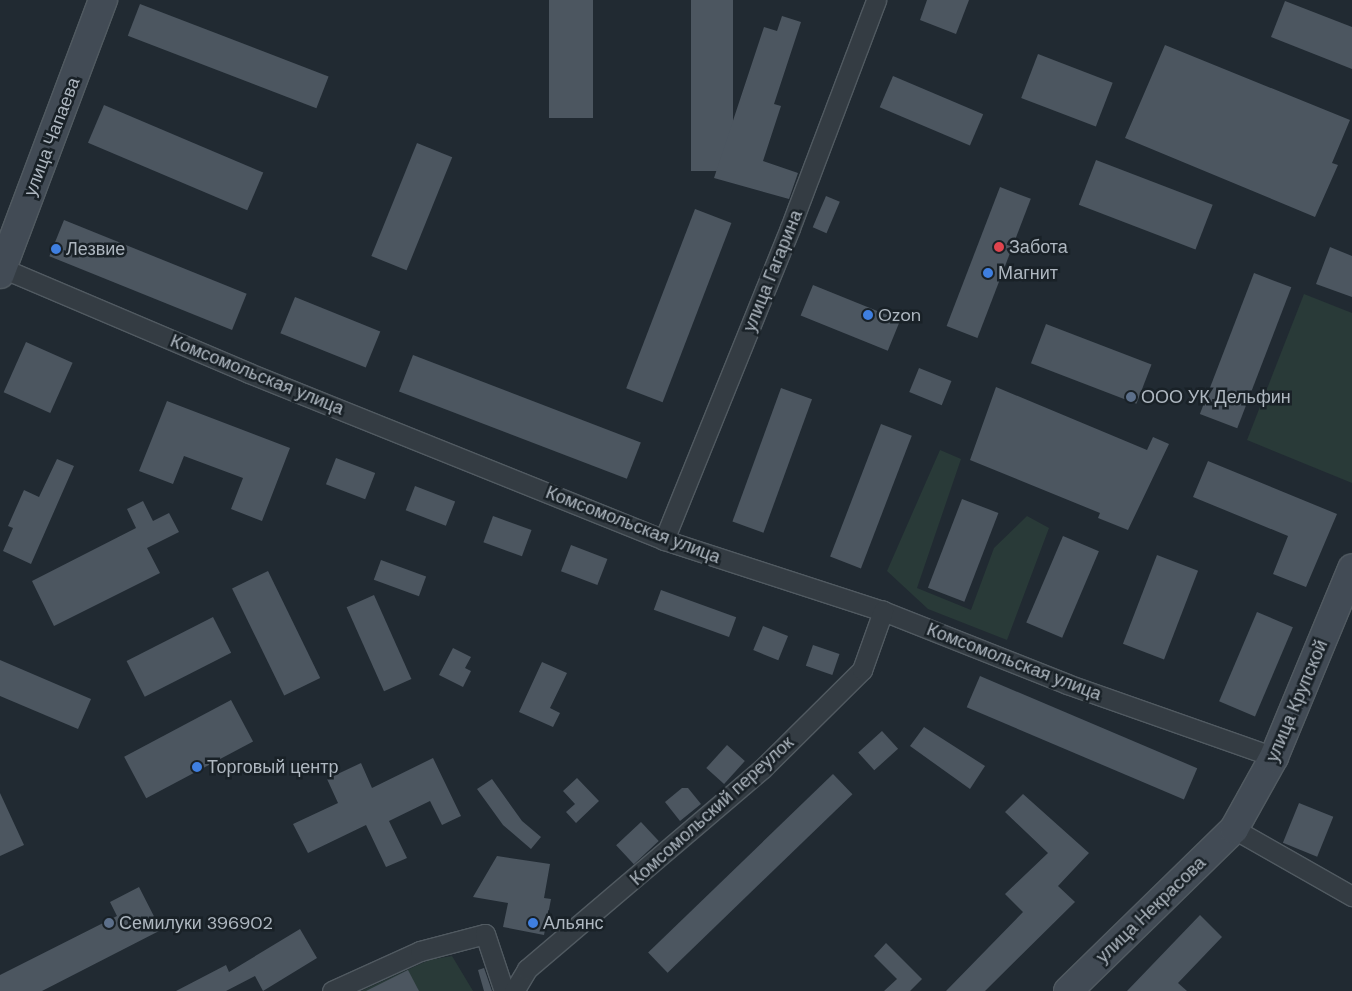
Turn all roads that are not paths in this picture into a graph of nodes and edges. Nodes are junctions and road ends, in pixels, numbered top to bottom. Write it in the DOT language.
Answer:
graph roads {
  1 [pos="104,0"];
  2 [pos="876,0"];
  3 [pos="1,271"];
  4 [pos="664,540"];
  5 [pos="1352,569"];
  6 [pos="883,611"];
  7 [pos="1274,757"];
  8 [pos="1234,829"];
  9 [pos="1352,896"];
  10 [pos="332,991"];
  11 [pos="504,991"];
  12 [pos="514,991"];
  13 [pos="1068,991"];
  1 -- 3 [label="street, улица Чапаева"];
  2 -- 4 [label="street, улица Гагарина"];
  3 -- 4 [label="street, Комсомольская улица"];
  4 -- 6 [label="street, Комсомольская улица"];
  5 -- 7 [label="street, улица Крупской"];
  6 -- 7 [label="street, Комсомольская улица"];
  6 -- 12 [label="street, Комсомольский переулок"];
  7 -- 8 [label="street, улица Крупской"];
  8 -- 9 [label="street"];
  8 -- 13 [label="street, улица Некрасова"];
  10 -- 11 [label="street"];
}
